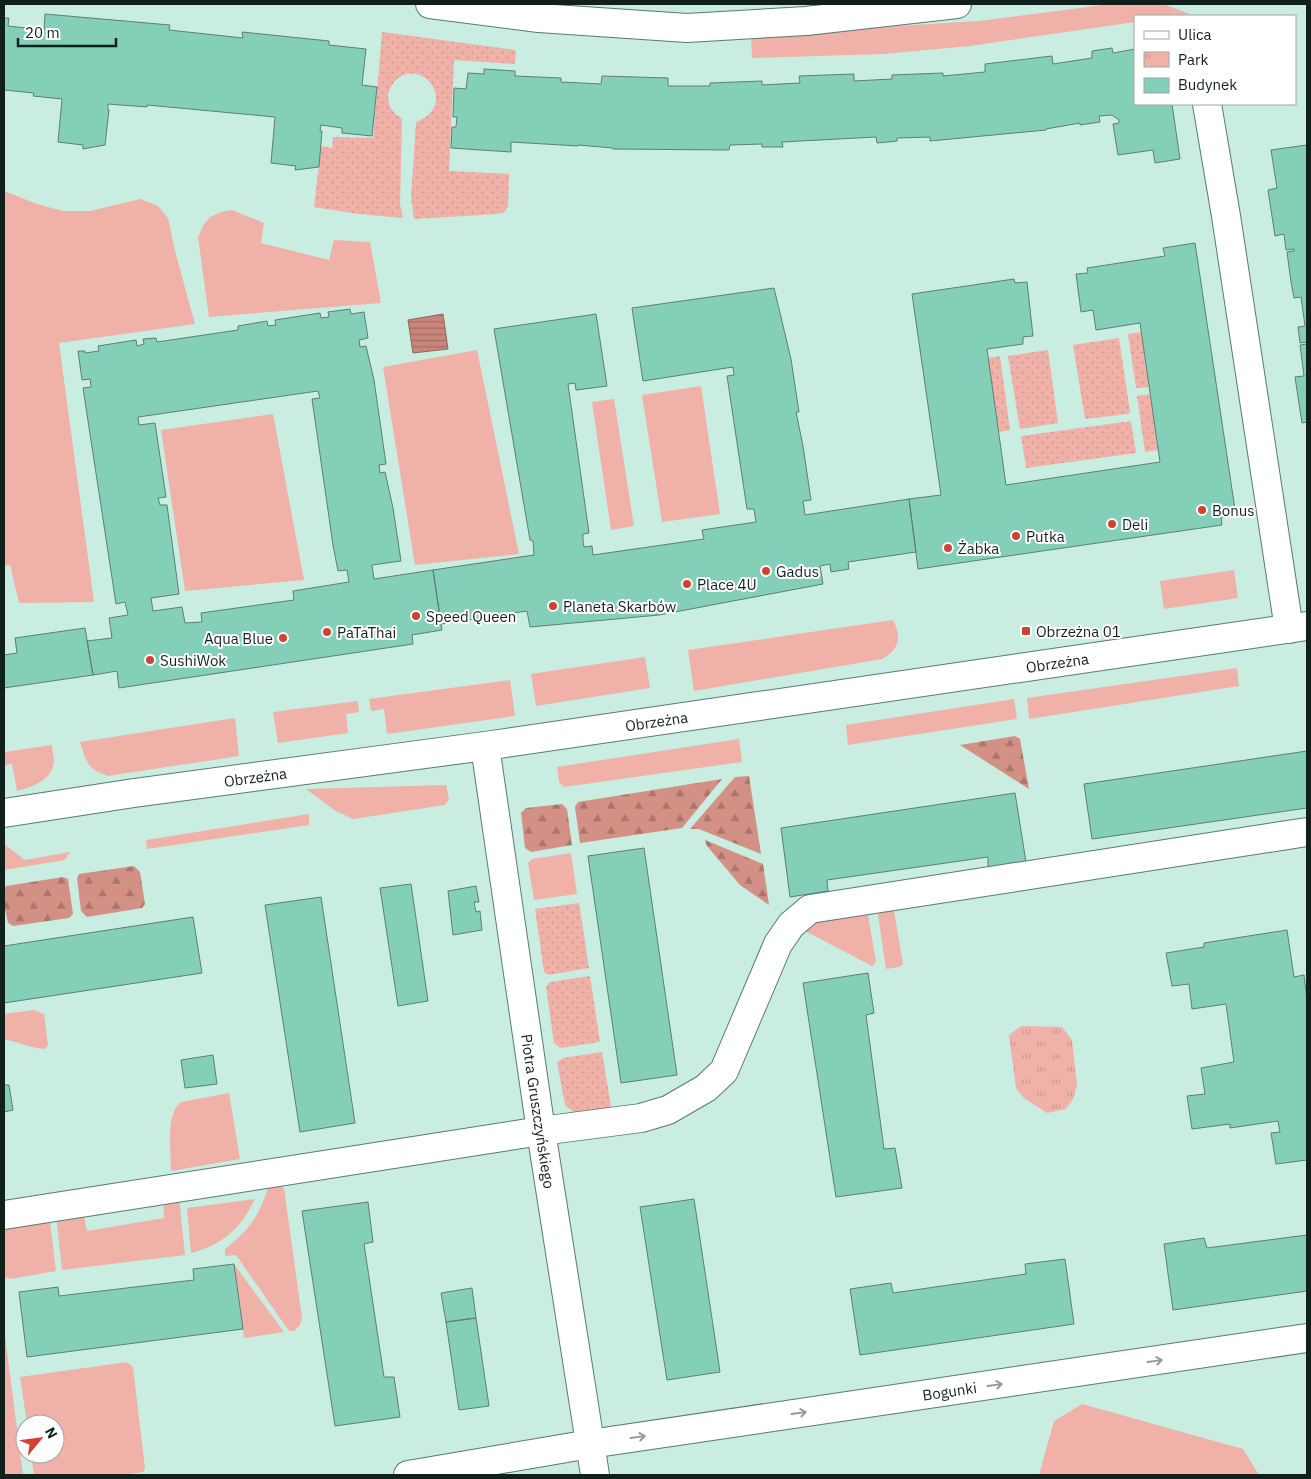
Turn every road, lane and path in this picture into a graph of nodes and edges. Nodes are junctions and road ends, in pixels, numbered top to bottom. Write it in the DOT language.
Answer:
graph roads {
  1 [pos="430,4"];
  2 [pos="957,4"];
  3 [pos="1207,105"];
  4 [pos="1298,628"];
  5 [pos="485,746"];
  6 [pos="4,813"];
  7 [pos="1307,832"];
  8 [pos="541,1131"];
  9 [pos="4,1215"];
  10 [pos="1307,1338"];
  11 [pos="590,1444"];
  12 [pos="408,1475"];
  13 [pos="595,1475"];
  1 -- 2 [label="street"];
  3 -- 4 [label="street"];
  4 -- 5 [label="street, Obrzeżna"];
  5 -- 6 [label="street, Obrzeżna"];
  5 -- 8 [label="street, Piotra Gruszczyńskiego"];
  7 -- 8 [label="street"];
  8 -- 9 [label="street"];
  8 -- 11 [label="street, Piotra Gruszczyńskiego"];
  11 -- 10 [label="street, Bogunki, one-way"];
  11 -- 12 [label="street, Bogunki"];
  11 -- 13 [label="street, Piotra Gruszczyńskiego"];
}
